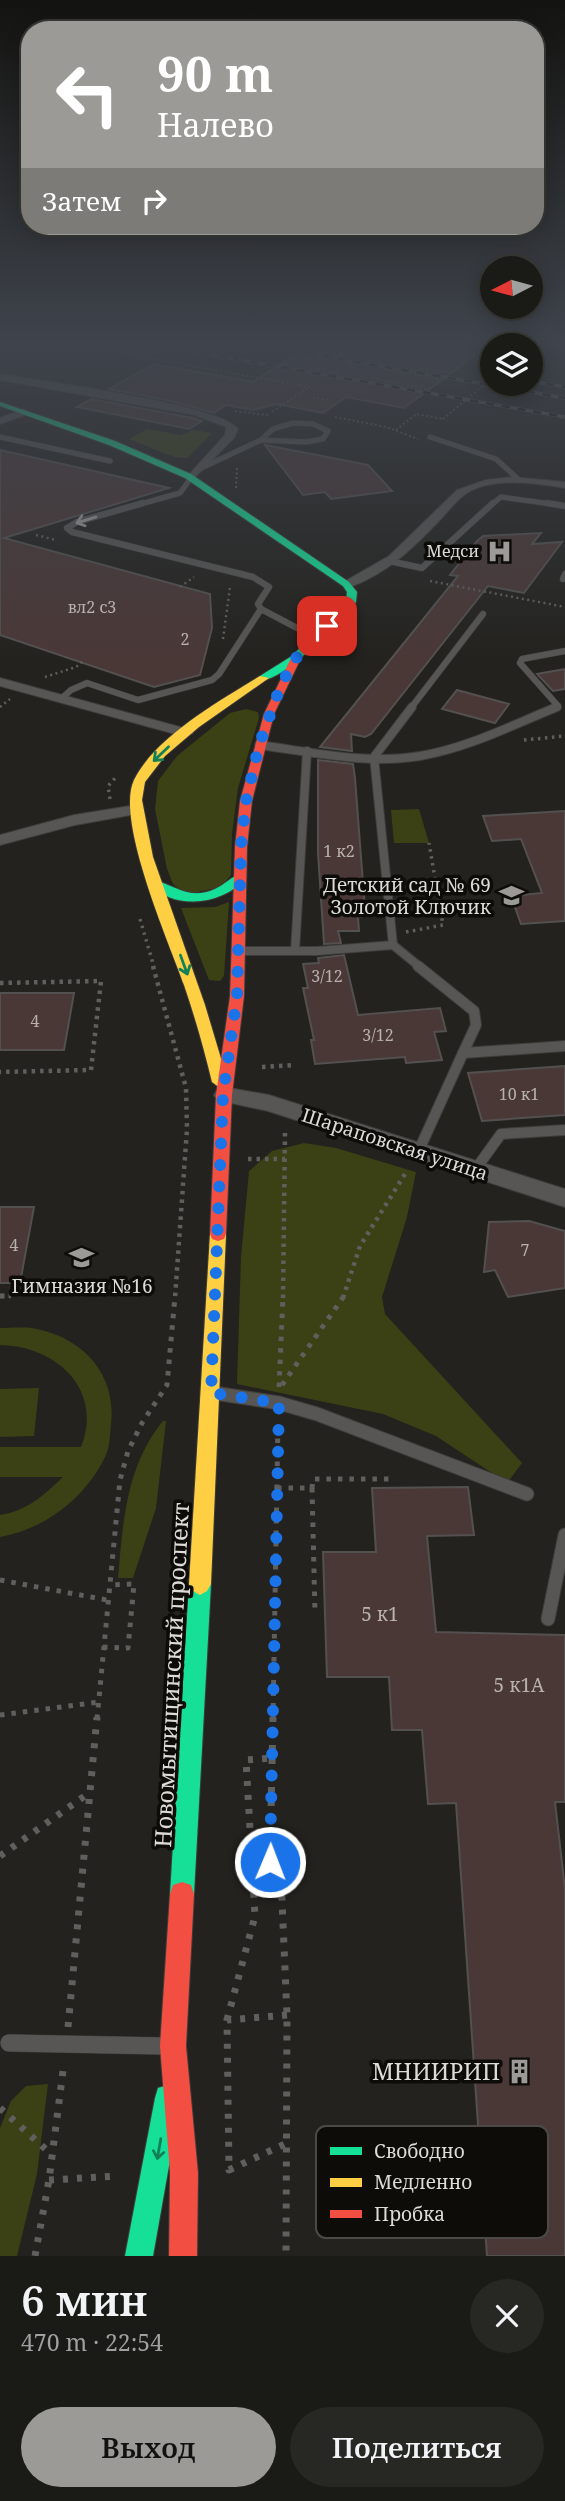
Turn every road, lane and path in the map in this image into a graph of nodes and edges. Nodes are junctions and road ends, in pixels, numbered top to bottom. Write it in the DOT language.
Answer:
graph roads {
  1 [pos="61,450"];
  2 [pos="133,450"];
  3 [pos="216,450"];
  4 [pos="240,450"];
  5 [pos="470,450"];
  6 [pos="110,461"];
  7 [pos="238,463"];
  8 [pos="195,473"];
  9 [pos="518,479"];
  10 [pos="565,485"];
  11 [pos="237,488"];
  12 [pos="565,506"];
  13 [pos="36,535"];
  14 [pos="66,543"];
  15 [pos="389,562"];
  16 [pos="181,573"];
  17 [pos="419,579"];
  18 [pos="219,584"];
  19 [pos="346,584"];
  20 [pos="180,587"];
  21 [pos="565,607"];
  22 [pos="261,609"];
  23 [pos="482,614"];
  24 [pos="316,638"];
  25 [pos="223,640"];
  26 [pos="565,651"];
  27 [pos="296,658"];
  28 [pos="82,662"];
  29 [pos="43,677"];
  30 [pos="0,682"];
  31 [pos="0,693"];
  32 [pos="13,696"];
  33 [pos="61,699"];
  34 [pos="215,710"];
  35 [pos="269,715"];
  36 [pos="186,733"];
  37 [pos="259,745"];
  38 [pos="307,751"];
  39 [pos="374,757"];
  40 [pos="125,766"];
  41 [pos="136,810"];
  42 [pos="112,813"];
  43 [pos="0,841"];
  44 [pos="429,843"];
  45 [pos="240,877"];
  46 [pos="155,884"];
  47 [pos="139,914"];
  48 [pos="392,940"];
  49 [pos="239,951"];
  50 [pos="295,951"];
  51 [pos="0,983"];
  52 [pos="565,1046"];
  53 [pos="463,1053"];
  54 [pos="294,1065"];
  55 [pos="262,1067"];
  56 [pos="0,1072"];
  57 [pos="223,1095"];
  58 [pos="565,1130"];
  59 [pos="285,1133"];
  60 [pos="419,1150"];
  61 [pos="222,1159"];
  62 [pos="285,1159"];
  63 [pos="197,1160"];
  64 [pos="185,1161"];
  65 [pos="475,1170"];
  66 [pos="405,1174"];
  67 [pos="565,1198"];
  68 [pos="0,1296"];
  69 [pos="11,1296"];
  70 [pos="279,1388"];
  71 [pos="211,1393"];
  72 [pos="279,1403"];
  73 [pos="393,1479"];
  74 [pos="277,1488"];
  75 [pos="312,1488"];
  76 [pos="527,1494"];
  77 [pos="565,1535"];
  78 [pos="0,1580"];
  79 [pos="108,1585"];
  80 [pos="107,1600"];
  81 [pos="316,1613"];
  82 [pos="548,1619"];
  83 [pos="103,1647"];
  84 [pos="99,1702"];
  85 [pos="0,1714"];
  86 [pos="272,1758"];
  87 [pos="90,1793"];
  88 [pos="0,1856"];
  89 [pos="287,2015"];
  90 [pos="228,2020"];
  91 [pos="9,2043"];
  92 [pos="66,2044"];
  93 [pos="173,2051"];
  94 [pos="0,2108"];
  95 [pos="287,2143"];
  96 [pos="52,2154"];
  97 [pos="117,2176"];
  98 [pos="49,2180"];
  99 [pos="35,2256"];
  100 [pos="139,2256"];
  101 [pos="183,2256"];
  102 [pos="286,2256"];
  1 -- 6 [label="lane"];
  2 -- 8 [label="main road"];
  3 -- 8 [label="street"];
  4 -- 8 [label="lane"];
  5 -- 9 [label="lane"];
  7 -- 11 [label="path"];
  8 -- 19 [label="main road"];
  8 -- 22 [label="lane, one-way"];
  9 -- 10 [label="street"];
  9 -- 15 [label="street"];
  12 -- 15 [label="lane"];
  13 -- 14 [label="path"];
  15 -- 19 [label="street"];
  16 -- 20 [label="path"];
  17 -- 21 [label="path"];
  18 -- 25 [label="path"];
  19 -- 24 [label="main road, Новомытищинский проспект"];
  22 -- 24 [label="lane"];
  22 -- 33 [label="lane"];
  23 -- 39 [label="lane"];
  24 -- 27 [label="main road, Новомытищинский проспект"];
  26 -- 39 [label="lane"];
  27 -- 34 [label="main road, Новомытищинский проспект"];
  27 -- 35 [label="main road, Новомытищинский проспект"];
  28 -- 29 [label="path"];
  30 -- 33 [label="street"];
  31 -- 32 [label="path"];
  33 -- 36 [label="street"];
  34 -- 35 [label="main road"];
  34 -- 36 [label="main road, Новомытищинский проспект"];
  35 -- 37 [label="main road, Новомытищинский проспект"];
  36 -- 41 [label="main road, Новомытищинский проспект, one-way"];
  37 -- 38 [label="lane"];
  37 -- 45 [label="main road, Новомытищинский проспект"];
  38 -- 39 [label="lane"];
  38 -- 50 [label="lane"];
  39 -- 48 [label="lane"];
  40 -- 42 [label="path"];
  41 -- 42 [label="street"];
  41 -- 46 [label="main road, Новомытищинский проспект"];
  42 -- 43 [label="street"];
  44 -- 48 [label="path"];
  45 -- 46 [label="main road"];
  45 -- 49 [label="main road, Новомытищинский проспект"];
  46 -- 57 [label="main road, Новомытищинский проспект, one-way"];
  47 -- 64 [label="path"];
  48 -- 50 [label="lane"];
  48 -- 53 [label="lane"];
  49 -- 50 [label="lane"];
  49 -- 57 [label="main road, Новомытищинский проспект"];
  51 -- 56 [label="path"];
  52 -- 53 [label="lane"];
  53 -- 60 [label="lane"];
  54 -- 55 [label="path"];
  57 -- 60 [label="street, Шараповская улица"];
  57 -- 61 [label="main road, Новомытищинский проспект"];
  58 -- 65 [label="lane"];
  59 -- 62 [label="path"];
  60 -- 65 [label="street, Шараповская улица"];
  61 -- 62 [label="path"];
  61 -- 71 [label="main road, Новомытищинский проспект"];
  62 -- 70 [label="path"];
  63 -- 64 [label="path"];
  64 -- 79 [label="path"];
  65 -- 67 [label="street, Шараповская улица"];
  66 -- 70 [label="path"];
  68 -- 69 [label="path"];
  70 -- 72 [label="path"];
  71 -- 72 [label="lane"];
  71 -- 93 [label="main road, Новомытищинский проспект"];
  72 -- 74 [label="path"];
  72 -- 76 [label="lane"];
  73 -- 75 [label="path"];
  74 -- 75 [label="path"];
  74 -- 86 [label="path"];
  75 -- 81 [label="path"];
  77 -- 82 [label="lane"];
  78 -- 80 [label="path"];
  79 -- 80 [label="path"];
  79 -- 83 [label="path"];
  80 -- 83 [label="path"];
  83 -- 84 [label="path"];
  84 -- 85 [label="path"];
  84 -- 87 [label="path"];
  86 -- 89 [label="path"];
  86 -- 90 [label="path"];
  87 -- 88 [label="path"];
  87 -- 92 [label="path"];
  89 -- 90 [label="path"];
  89 -- 95 [label="path"];
  90 -- 95 [label="path"];
  91 -- 92 [label="lane"];
  92 -- 93 [label="lane"];
  92 -- 96 [label="path"];
  93 -- 100 [label="main road, one-way"];
  93 -- 101 [label="main road, Новомытищинский проспект"];
  94 -- 96 [label="path"];
  95 -- 102 [label="path"];
  96 -- 98 [label="path"];
  97 -- 98 [label="path"];
  98 -- 99 [label="path"];
}
